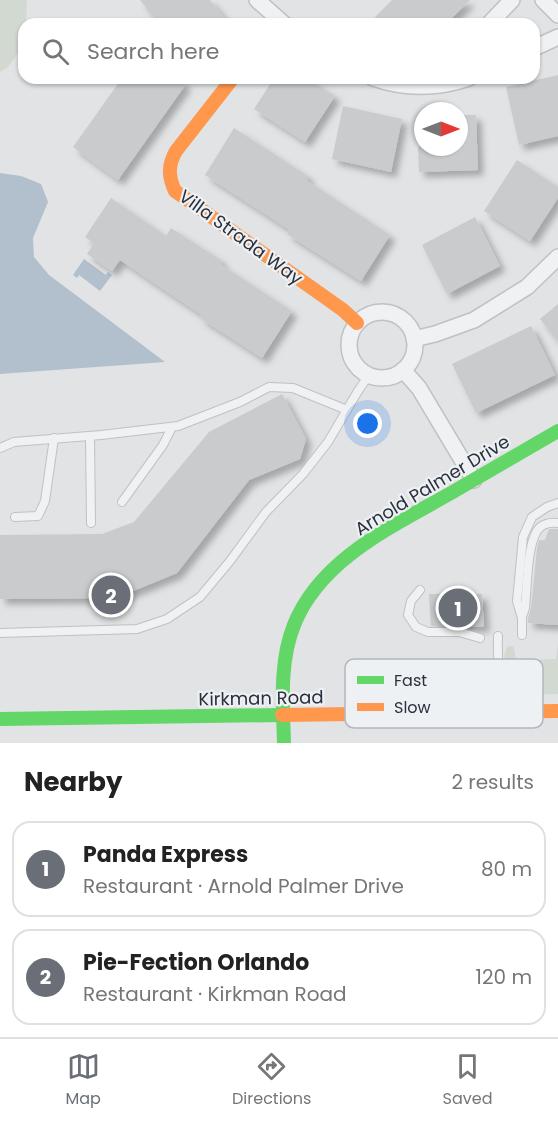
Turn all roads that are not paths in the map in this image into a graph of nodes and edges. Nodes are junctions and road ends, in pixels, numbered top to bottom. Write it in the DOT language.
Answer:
graph roads {
  1 [pos="257,0"];
  2 [pos="512,0"];
  3 [pos="543,0"];
  4 [pos="558,15"];
  5 [pos="275,18"];
  6 [pos="495,18"];
  7 [pos="558,37"];
  8 [pos="540,45"];
  9 [pos="228,84"];
  10 [pos="396,84"];
  11 [pos="411,84"];
  12 [pos="444,84"];
  13 [pos="406,86"];
  14 [pos="558,257"];
  15 [pos="357,323"];
  16 [pos="414,339"];
  17 [pos="403,370"];
  18 [pos="369,375"];
  19 [pos="347,410"];
  20 [pos="172,427"];
  21 [pos="558,431"];
  22 [pos="90,436"];
  23 [pos="54,438"];
  24 [pos="0,448"];
  25 [pos="474,480"];
  26 [pos="122,502"];
  27 [pos="558,503"];
  28 [pos="15,517"];
  29 [pos="91,523"];
  30 [pos="558,523"];
  31 [pos="420,590"];
  32 [pos="522,618"];
  33 [pos="0,633"];
  34 [pos="522,635"];
  35 [pos="498,636"];
  36 [pos="480,638"];
  37 [pos="497,659"];
  38 [pos="543,711"];
  39 [pos="558,711"];
  40 [pos="345,715"];
  41 [pos="283,716"];
  42 [pos="0,719"];
  43 [pos="284,743"];
  1 -- 5 [label="street"];
  2 -- 6 [label="street"];
  3 -- 4 [label="street"];
  7 -- 8 [label="street"];
  9 -- 15 [label="street, Villa Strada Way"];
  10 -- 13 [label="street"];
  11 -- 13 [label="street"];
  12 -- 13 [label="street"];
  14 -- 16 [label="street"];
  15 -- 16 [label="street"];
  15 -- 18 [label="street"];
  16 -- 17 [label="street"];
  17 -- 18 [label="street"];
  17 -- 25 [label="street"];
  18 -- 19 [label="lane"];
  19 -- 20 [label="lane"];
  19 -- 33 [label="lane"];
  20 -- 22 [label="lane"];
  20 -- 26 [label="lane"];
  21 -- 25 [label="street, Arnold Palmer Drive"];
  22 -- 23 [label="lane"];
  22 -- 29 [label="lane"];
  23 -- 24 [label="lane"];
  23 -- 28 [label="lane"];
  25 -- 41 [label="street, Arnold Palmer Drive"];
  27 -- 32 [label="lane"];
  30 -- 32 [label="lane"];
  31 -- 36 [label="lane"];
  32 -- 34 [label="lane"];
  35 -- 37 [label="lane"];
  38 -- 39 [label="street, Kirkman Road"];
  40 -- 41 [label="street, Kirkman Road"];
  41 -- 42 [label="street, Kirkman Road"];
  41 -- 43 [label="street, Arnold Palmer Drive"];
}
